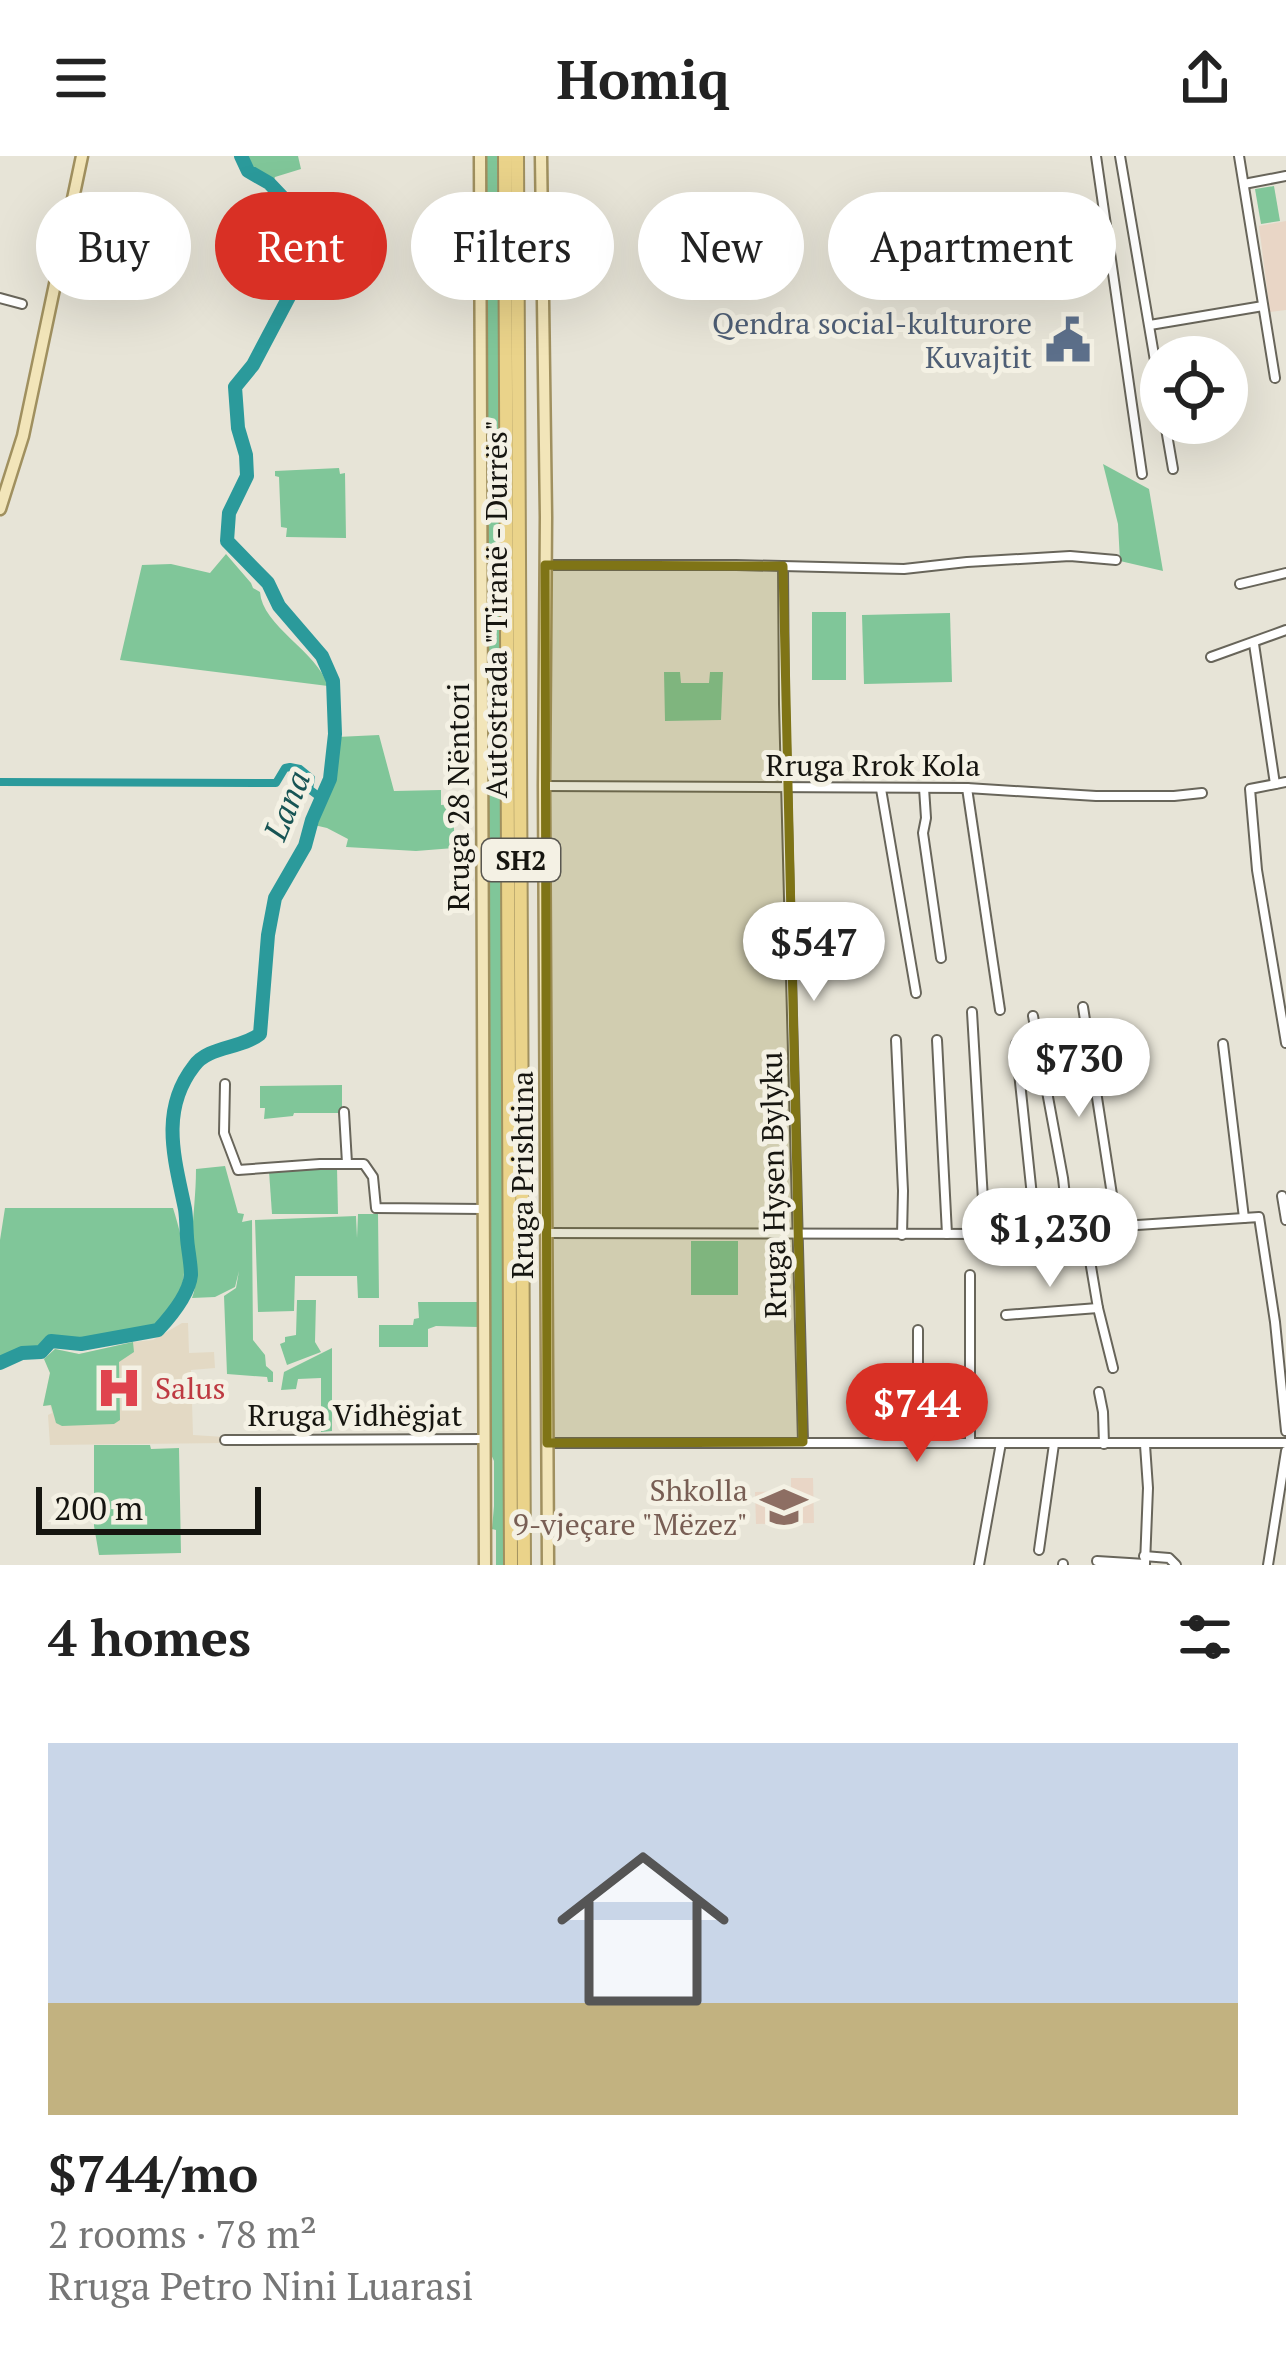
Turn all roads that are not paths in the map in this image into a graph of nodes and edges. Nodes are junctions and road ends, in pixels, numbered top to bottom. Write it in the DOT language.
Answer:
graph roads {
  1 [pos="82,156"];
  2 [pos="480,156"];
  3 [pos="506,156"];
  4 [pos="517,156"];
  5 [pos="542,156"];
  6 [pos="1096,156"];
  7 [pos="1120,156"];
  8 [pos="1239,156"];
  9 [pos="1286,176"];
  10 [pos="1244,184"];
  11 [pos="0,298"];
  12 [pos="22,304"];
  13 [pos="1263,306"];
  14 [pos="1150,326"];
  15 [pos="1152,336"];
  16 [pos="1275,378"];
  17 [pos="1169,444"];
  18 [pos="1173,469"];
  19 [pos="1142,474"];
  20 [pos="0,509"];
  21 [pos="1116,560"];
  22 [pos="545,565"];
  23 [pos="783,566"];
  24 [pos="1286,573"];
  25 [pos="1240,584"];
  26 [pos="1286,631"];
  27 [pos="1254,644"];
  28 [pos="1210,657"];
  29 [pos="1281,783"];
  30 [pos="544,785"];
  31 [pos="924,788"];
  32 [pos="967,788"];
  33 [pos="787,789"];
  34 [pos="881,789"];
  35 [pos="1202,793"];
  36 [pos="941,958"];
  37 [pos="916,993"];
  38 [pos="1083,1007"];
  39 [pos="1000,1010"];
  40 [pos="972,1012"];
  41 [pos="1033,1016"];
  42 [pos="896,1040"];
  43 [pos="937,1040"];
  44 [pos="1286,1043"];
  45 [pos="1016,1044"];
  46 [pos="1223,1044"];
  47 [pos="225,1084"];
  48 [pos="344,1112"];
  49 [pos="347,1163"];
  50 [pos="1282,1196"];
  51 [pos="484,1209"];
  52 [pos="1244,1218"];
  53 [pos="1286,1220"];
  54 [pos="1117,1227"];
  55 [pos="1085,1231"];
  56 [pos="1069,1232"];
  57 [pos="547,1233"];
  58 [pos="799,1234"];
  59 [pos="946,1234"];
  60 [pos="986,1234"];
  61 [pos="1036,1234"];
  62 [pos="902,1235"];
  63 [pos="970,1275"];
  64 [pos="1097,1308"];
  65 [pos="1006,1315"];
  66 [pos="918,1330"];
  67 [pos="1113,1368"];
  68 [pos="1099,1392"];
  69 [pos="1286,1430"];
  70 [pos="484,1439"];
  71 [pos="225,1440"];
  72 [pos="803,1442"];
  73 [pos="918,1443"];
  74 [pos="970,1443"];
  75 [pos="1001,1443"];
  76 [pos="547,1444"];
  77 [pos="1054,1444"];
  78 [pos="1104,1444"];
  79 [pos="1145,1445"];
  80 [pos="1286,1447"];
  81 [pos="1039,1550"];
  82 [pos="1144,1556"];
  83 [pos="1097,1561"];
  84 [pos="485,1565"];
  85 [pos="511,1565"];
  86 [pos="524,1565"];
  87 [pos="548,1565"];
  88 [pos="979,1565"];
  89 [pos="1176,1565"];
  90 [pos="1268,1565"];
  1 -- 20 [label="main road"];
  2 -- 51 [label="main road, Rruga 28 Nëntori"];
  3 -- 85 [label="highway, Autostrada \"Tiranë - Durrës\" / SH2"];
  4 -- 86 [label="highway, Autostrada \"Tiranë - Durrës\" / SH2"];
  5 -- 22 [label="main road, Rruga Prishtina"];
  6 -- 19 [label="street"];
  7 -- 14 [label="street"];
  8 -- 10 [label="street"];
  9 -- 10 [label="street"];
  10 -- 13 [label="street"];
  11 -- 12 [label="street"];
  13 -- 14 [label="street"];
  13 -- 16 [label="street"];
  14 -- 15 [label="street"];
  17 -- 18 [label="street"];
  21 -- 23 [label="street"];
  22 -- 23 [label="street"];
  22 -- 30 [label="main road, Rruga Prishtina"];
  23 -- 33 [label="street, Rruga Hysen Bylyku"];
  24 -- 25 [label="street"];
  26 -- 27 [label="street"];
  27 -- 28 [label="street"];
  27 -- 29 [label="street"];
  29 -- 44 [label="street"];
  30 -- 33 [label="street, Rruga Rrok Kola"];
  30 -- 57 [label="main road, Rruga Prishtina"];
  31 -- 32 [label="street, Rruga Rrok Kola"];
  31 -- 34 [label="street, Rruga Rrok Kola"];
  31 -- 36 [label="street"];
  32 -- 35 [label="street, Rruga Rrok Kola"];
  32 -- 39 [label="street"];
  33 -- 34 [label="street, Rruga Rrok Kola"];
  33 -- 58 [label="street, Rruga Hysen Bylyku"];
  34 -- 37 [label="street"];
  38 -- 54 [label="street"];
  40 -- 60 [label="street"];
  41 -- 56 [label="street"];
  42 -- 62 [label="street"];
  43 -- 59 [label="street"];
  45 -- 61 [label="street"];
  46 -- 52 [label="street"];
  47 -- 49 [label="street"];
  48 -- 49 [label="street"];
  49 -- 51 [label="street"];
  50 -- 53 [label="street"];
  51 -- 70 [label="main road, Rruga 28 Nëntori"];
  52 -- 54 [label="street"];
  52 -- 69 [label="street"];
  54 -- 55 [label="street"];
  55 -- 56 [label="street"];
  55 -- 64 [label="street"];
  56 -- 61 [label="street"];
  57 -- 58 [label="street"];
  57 -- 76 [label="main road, Rruga Prishtina"];
  58 -- 62 [label="street"];
  58 -- 72 [label="street, Rruga Hysen Bylyku"];
  59 -- 60 [label="street"];
  59 -- 62 [label="street"];
  60 -- 61 [label="street"];
  63 -- 74 [label="street"];
  64 -- 65 [label="street"];
  64 -- 67 [label="street"];
  66 -- 73 [label="street"];
  68 -- 78 [label="street"];
  70 -- 71 [label="street, Rruga Vidhëgjat"];
  70 -- 84 [label="main road, Rruga 28 Nëntori"];
  72 -- 73 [label="street"];
  72 -- 76 [label="street"];
  73 -- 74 [label="street"];
  74 -- 75 [label="street"];
  75 -- 77 [label="street"];
  75 -- 88 [label="street"];
  76 -- 87 [label="main road, Rruga Prishtina"];
  77 -- 78 [label="street"];
  77 -- 81 [label="street"];
  78 -- 79 [label="street"];
  79 -- 80 [label="street"];
  79 -- 82 [label="street"];
  80 -- 90 [label="street"];
  82 -- 83 [label="street"];
  82 -- 89 [label="street"];
}
